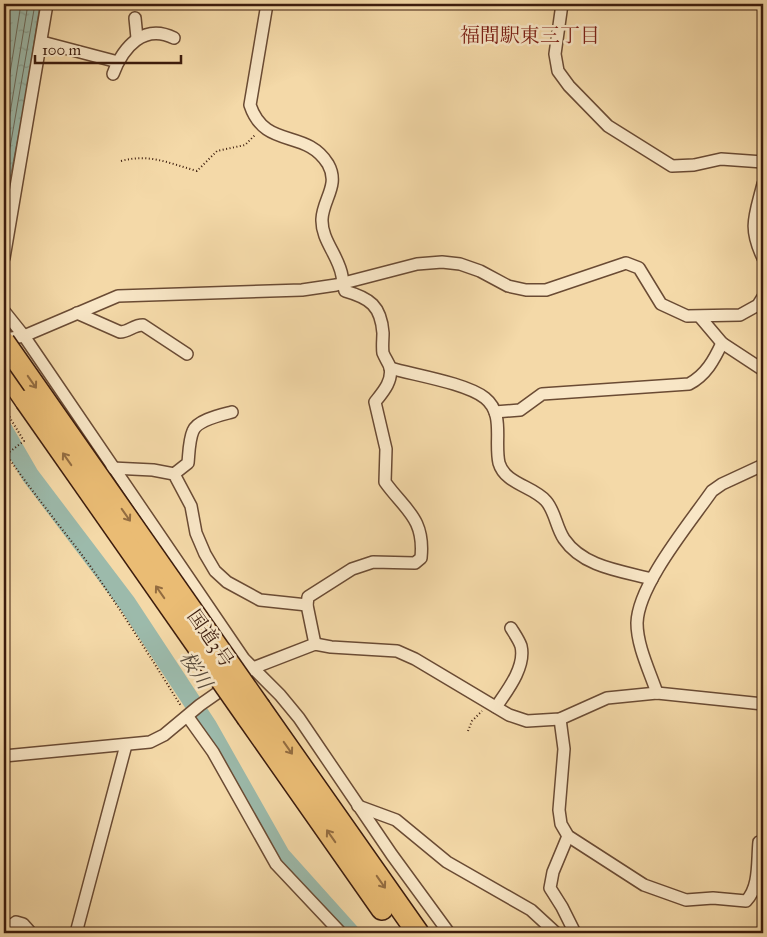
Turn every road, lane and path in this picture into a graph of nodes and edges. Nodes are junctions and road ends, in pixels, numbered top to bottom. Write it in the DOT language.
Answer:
graph roads {
  1 [pos="47,4"];
  2 [pos="267,4"];
  3 [pos="562,4"];
  4 [pos="135,18"];
  5 [pos="137,38"];
  6 [pos="174,38"];
  7 [pos="42,42"];
  8 [pos="118,62"];
  9 [pos="113,74"];
  10 [pos="260,125"];
  11 [pos="121,161"];
  12 [pos="763,162"];
  13 [pos="763,184"];
  14 [pos="7,218"];
  15 [pos="4,258"];
  16 [pos="763,258"];
  17 [pos="342,282"];
  18 [pos="763,297"];
  19 [pos="4,311"];
  20 [pos="77,313"];
  21 [pos="700,317"];
  22 [pos="8,338"];
  23 [pos="722,343"];
  24 [pos="187,354"];
  25 [pos="390,368"];
  26 [pos="4,369"];
  27 [pos="763,370"];
  28 [pos="5,385"];
  29 [pos="26,401"];
  30 [pos="232,412"];
  31 [pos="495,412"];
  32 [pos="5,455"];
  33 [pos="763,465"];
  34 [pos="112,468"];
  35 [pos="174,474"];
  36 [pos="652,579"];
  37 [pos="307,605"];
  38 [pos="511,628"];
  39 [pos="315,644"];
  40 [pos="253,668"];
  41 [pos="657,693"];
  42 [pos="763,704"];
  43 [pos="495,706"];
  44 [pos="193,712"];
  45 [pos="254,713"];
  46 [pos="560,719"];
  47 [pos="468,731"];
  48 [pos="126,745"];
  49 [pos="4,756"];
  50 [pos="358,806"];
  51 [pos="568,836"];
  52 [pos="759,842"];
  53 [pos="4,932"];
  54 [pos="31,933"];
  55 [pos="76,933"];
  56 [pos="227,933"];
  57 [pos="249,933"];
  58 [pos="341,933"];
  59 [pos="400,933"];
  60 [pos="418,933"];
  61 [pos="449,933"];
  62 [pos="556,933"];
  63 [pos="575,933"];
  1 -- 7 [label="street"];
  2 -- 10 [label="street"];
  3 -- 12 [label="street"];
  4 -- 5 [label="street"];
  5 -- 6 [label="street"];
  5 -- 8 [label="street"];
  7 -- 8 [label="street"];
  7 -- 14 [label="street"];
  8 -- 9 [label="street"];
  10 -- 11 [label="path"];
  10 -- 17 [label="street"];
  13 -- 16 [label="street"];
  14 -- 15 [label="street"];
  17 -- 20 [label="street"];
  17 -- 21 [label="street"];
  17 -- 25 [label="street"];
  18 -- 21 [label="street"];
  19 -- 22 [label="street"];
  20 -- 22 [label="street"];
  20 -- 24 [label="street"];
  21 -- 23 [label="street"];
  22 -- 34 [label="street"];
  22 -- 45 [label="highway, 国道3号, one-way, bridge"];
  23 -- 27 [label="street"];
  23 -- 31 [label="street"];
  25 -- 31 [label="street"];
  25 -- 37 [label="street"];
  26 -- 29 [label="highway, 国道3号"];
  28 -- 29 [label="highway"];
  28 -- 32 [label="path"];
  45 -- 29 [label="highway, 国道3号, one-way, bridge"];
  30 -- 35 [label="street"];
  31 -- 36 [label="street"];
  32 -- 44 [label="path"];
  33 -- 36 [label="street"];
  34 -- 35 [label="street"];
  34 -- 40 [label="street"];
  35 -- 37 [label="street"];
  36 -- 41 [label="street"];
  37 -- 39 [label="street"];
  38 -- 43 [label="street"];
  39 -- 40 [label="street"];
  39 -- 43 [label="street"];
  40 -- 44 [label="street"];
  40 -- 50 [label="street"];
  41 -- 42 [label="street"];
  41 -- 46 [label="street"];
  43 -- 46 [label="street"];
  43 -- 47 [label="path"];
  44 -- 48 [label="street"];
  44 -- 58 [label="street"];
  59 -- 45 [label="highway, 国道3号, one-way"];
  45 -- 60 [label="highway, 国道3号, one-way"];
  46 -- 51 [label="street"];
  48 -- 49 [label="street"];
  48 -- 55 [label="street"];
  50 -- 61 [label="street"];
  50 -- 62 [label="street"];
  51 -- 52 [label="street"];
  51 -- 63 [label="street"];
  53 -- 54 [label="street"];
  56 -- 57 [label="path"];
}
